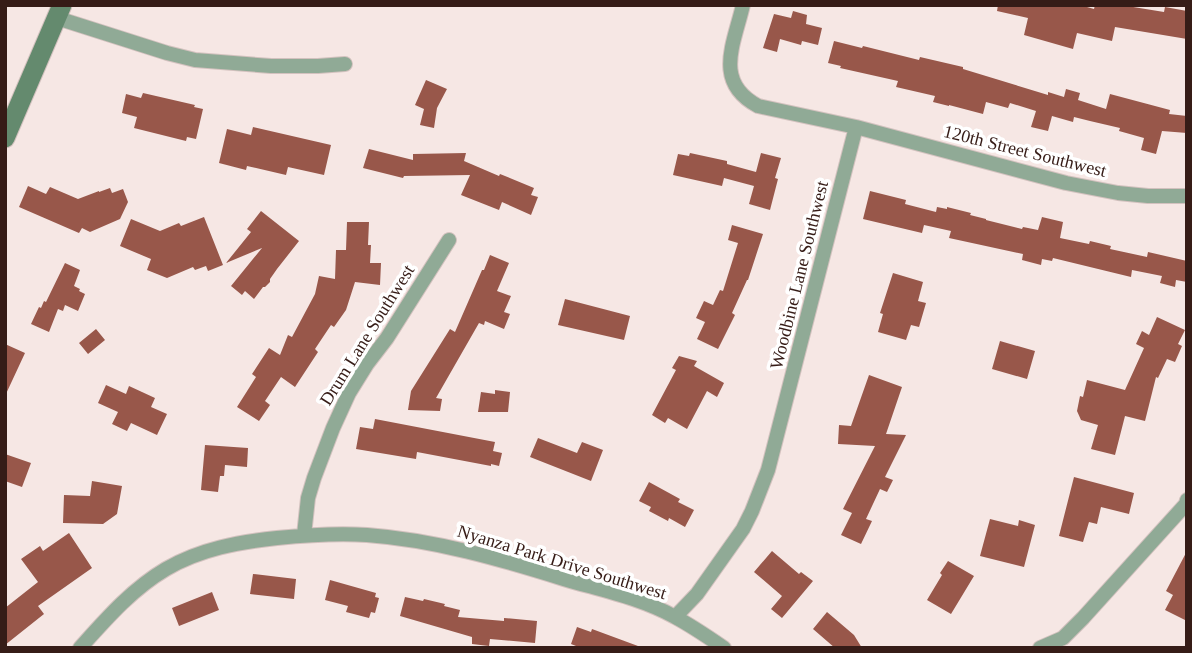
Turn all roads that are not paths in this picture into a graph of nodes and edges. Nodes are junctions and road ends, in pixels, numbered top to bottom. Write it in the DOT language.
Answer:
graph roads {
  1 [pos="743,5"];
  2 [pos="60,11"];
  3 [pos="345,64"];
  4 [pos="856,127"];
  5 [pos="5,138"];
  6 [pos="1187,196"];
  7 [pos="449,240"];
  8 [pos="1186,503"];
  9 [pos="304,535"];
  10 [pos="676,617"];
  11 [pos="80,648"];
  12 [pos="724,648"];
  13 [pos="1040,648"];
  1 -- 4 [label="street"];
  2 -- 3 [label="street"];
  2 -- 5 [label="street"];
  4 -- 6 [label="street, 120th Street Southwest"];
  4 -- 10 [label="street, Woodbine Lane Southwest"];
  7 -- 9 [label="street, Drum Lane Southwest"];
  8 -- 13 [label="street"];
  9 -- 10 [label="street, Nyanza Park Drive Southwest"];
  9 -- 11 [label="street, Nyanza Park Drive Southwest"];
  10 -- 12 [label="street, Nyanza Park Drive Southwest"];
}
